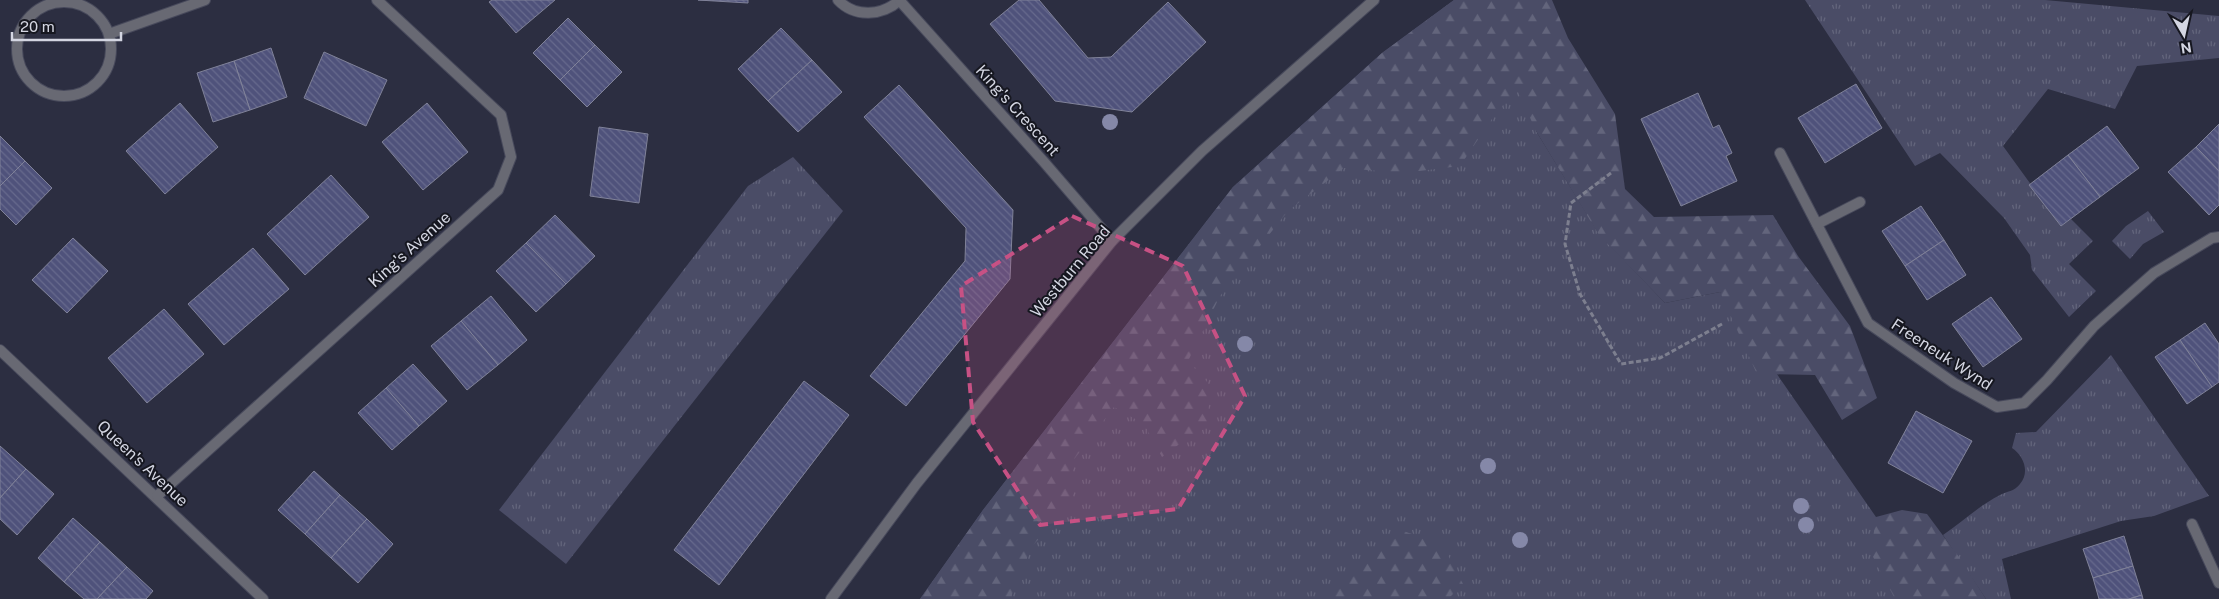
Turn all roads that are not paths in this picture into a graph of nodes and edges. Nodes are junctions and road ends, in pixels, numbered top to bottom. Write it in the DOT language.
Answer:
graph roads {
  1 [pos="205,0"];
  2 [pos="378,0"];
  3 [pos="838,0"];
  4 [pos="1374,0"];
  5 [pos="900,1"];
  6 [pos="109,34"];
  7 [pos="1780,153"];
  8 [pos="1860,202"];
  9 [pos="1817,224"];
  10 [pos="2219,237"];
  11 [pos="1112,241"];
  12 [pos="0,350"];
  13 [pos="157,496"];
  14 [pos="2192,524"];
  15 [pos="2219,583"];
  16 [pos="264,599"];
  17 [pos="831,599"];
  1 -- 6 [label="street"];
  2 -- 13 [label="street, King's Avenue"];
  3 -- 5 [label="street, King's Crescent"];
  4 -- 11 [label="street, Westburn Road"];
  5 -- 11 [label="street, King's Crescent"];
  6 -- 6 [label="street"];
  7 -- 9 [label="street, Freeneuk Wynd"];
  8 -- 9 [label="street"];
  9 -- 10 [label="street, Freeneuk Wynd"];
  11 -- 17 [label="street, Westburn Road"];
  12 -- 13 [label="street, Queen's Avenue"];
  13 -- 16 [label="street, Queen's Avenue"];
  14 -- 15 [label="street"];
}
